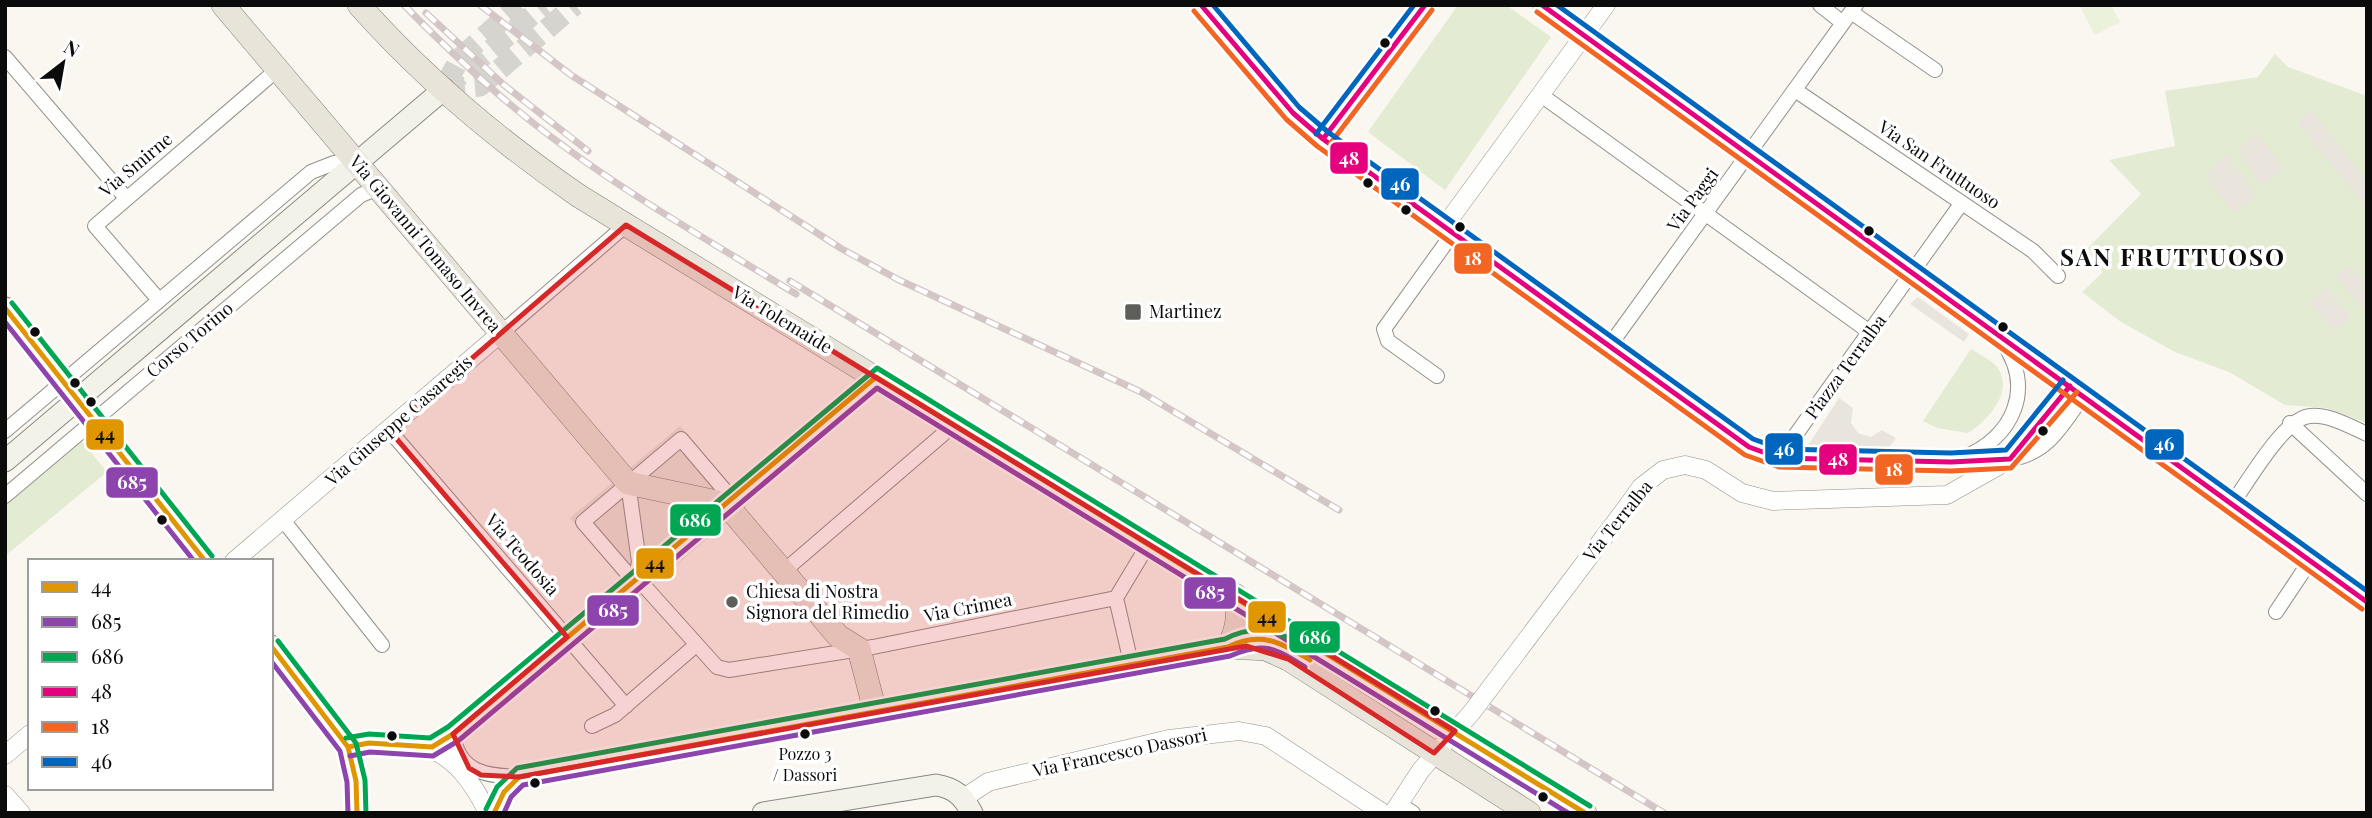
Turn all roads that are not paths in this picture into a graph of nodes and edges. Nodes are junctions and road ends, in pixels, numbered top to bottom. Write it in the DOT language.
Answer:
graph roads {
  1 [pos="223,5"];
  2 [pos="359,5"];
  3 [pos="1201,5"];
  4 [pos="1425,5"];
  5 [pos="1542,5"];
  6 [pos="1606,5"];
  7 [pos="1820,5"];
  8 [pos="1851,10"];
  9 [pos="1584,36"];
  10 [pos="5,57"];
  11 [pos="278,69"];
  12 [pos="1935,70"];
  13 [pos="444,89"];
  14 [pos="1795,90"];
  15 [pos="1541,95"];
  16 [pos="1323,139"];
  17 [pos="1750,154"];
  18 [pos="357,161"];
  19 [pos="378,188"];
  20 [pos="126,198"];
  21 [pos="1961,204"];
  22 [pos="1707,215"];
  23 [pos="626,225"];
  24 [pos="1448,230"];
  25 [pos="1914,272"];
  26 [pos="2058,276"];
  27 [pos="159,300"];
  28 [pos="5,308"];
  29 [pos="1995,332"];
  30 [pos="1871,333"];
  31 [pos="500,334"];
  32 [pos="1610,345"];
  33 [pos="1437,376"];
  34 [pos="876,377"];
  35 [pos="64,382"];
  36 [pos="2077,391"];
  37 [pos="78,400"];
  38 [pos="94,421"];
  39 [pos="955,424"];
  40 [pos="2290,424"];
  41 [pos="388,430"];
  42 [pos="5,432"];
  43 [pos="2367,434"];
  44 [pos="1779,458"];
  45 [pos="2010,459"];
  46 [pos="5,461"];
  47 [pos="1951,462"];
  48 [pos="628,483"];
  49 [pos="2367,494"];
  50 [pos="5,496"];
  51 [pos="726,504"];
  52 [pos="2232,504"];
  53 [pos="283,520"];
  54 [pos="1149,543"];
  55 [pos="203,559"];
  56 [pos="236,559"];
  57 [pos="2310,561"];
  58 [pos="784,572"];
  59 [pos="641,585"];
  60 [pos="1235,595"];
  61 [pos="1116,598"];
  62 [pos="2367,602"];
  63 [pos="2276,612"];
  64 [pos="566,637"];
  65 [pos="382,645"];
  66 [pos="696,645"];
  67 [pos="1228,647"];
  68 [pos="273,649"];
  69 [pos="859,649"];
  70 [pos="1132,663"];
  71 [pos="626,706"];
  72 [pos="875,711"];
  73 [pos="592,726"];
  74 [pos="1455,731"];
  75 [pos="453,734"];
  76 [pos="28,736"];
  77 [pos="348,747"];
  78 [pos="432,747"];
  79 [pos="1434,753"];
  80 [pos="5,755"];
  81 [pos="520,777"];
  82 [pos="5,795"];
  83 [pos="498,804"];
  84 [pos="968,805"];
  85 [pos="1397,811"];
  86 [pos="21,813"];
  87 [pos="356,813"];
  88 [pos="488,813"];
  89 [pos="763,813"];
  90 [pos="1529,813"];
  91 [pos="1585,813"];
  1 -- 11 [label="main road, Via Giovanni Tomaso Invrea"];
  2 -- 13 [label="main road, Via Tolemaide"];
  3 -- 16 [label="street"];
  4 -- 16 [label="street"];
  5 -- 9 [label="street"];
  6 -- 9 [label="street"];
  7 -- 8 [label="street"];
  8 -- 12 [label="street"];
  8 -- 14 [label="street, Via Paggi"];
  9 -- 15 [label="street"];
  9 -- 17 [label="street"];
  10 -- 20 [label="street"];
  11 -- 18 [label="main road, Via Giovanni Tomaso Invrea"];
  11 -- 20 [label="street, Via Smirne"];
  13 -- 18 [label="main road, Corso Torino"];
  13 -- 23 [label="main road, Via Tolemaide"];
  14 -- 17 [label="street, Via Paggi"];
  14 -- 21 [label="street, Via San Fruttuoso"];
  15 -- 22 [label="street"];
  15 -- 24 [label="street"];
  16 -- 24 [label="street"];
  17 -- 22 [label="street, Via Paggi"];
  17 -- 25 [label="street"];
  18 -- 19 [label="main road, Via Giovanni Tomaso Invrea"];
  18 -- 27 [label="street, Corso Torino"];
  18 -- 37 [label="main road, Corso Torino"];
  19 -- 31 [label="main road, Via Giovanni Tomaso Invrea"];
  19 -- 38 [label="street, Corso Torino"];
  20 -- 27 [label="street, Via Smirne"];
  21 -- 25 [label="street, Piazza Terralba"];
  21 -- 26 [label="street, Via San Fruttuoso"];
  22 -- 30 [label="street"];
  22 -- 32 [label="street, Via Paggi"];
  23 -- 31 [label="street, Via Giuseppe Casaregis"];
  23 -- 34 [label="main road, Via Tolemaide"];
  24 -- 32 [label="street"];
  24 -- 33 [label="street"];
  25 -- 29 [label="street"];
  25 -- 30 [label="street, Piazza Terralba"];
  27 -- 35 [label="street, Corso Torino"];
  28 -- 35 [label="main road"];
  29 -- 36 [label="street"];
  29 -- 47 [label="street"];
  30 -- 44 [label="street, Piazza Terralba"];
  31 -- 41 [label="street, Via Giuseppe Casaregis"];
  31 -- 48 [label="main road, Via Giovanni Tomaso Invrea"];
  32 -- 44 [label="street"];
  34 -- 39 [label="main road, Via Tolemaide"];
  34 -- 51 [label="street"];
  35 -- 37 [label="main road"];
  35 -- 42 [label="street, Corso Torino"];
  36 -- 45 [label="street"];
  36 -- 52 [label="street"];
  37 -- 38 [label="main road"];
  37 -- 46 [label="main road, Corso Torino"];
  38 -- 50 [label="street, Corso Torino"];
  38 -- 55 [label="main road"];
  39 -- 54 [label="main road, Via Tolemaide"];
  39 -- 58 [label="street"];
  40 -- 43 [label="street"];
  40 -- 49 [label="street"];
  40 -- 52 [label="street"];
  41 -- 53 [label="street, Via Giuseppe Casaregis"];
  41 -- 64 [label="street, Via Teodosia"];
  44 -- 47 [label="street"];
  45 -- 47 [label="street"];
  45 -- 74 [label="street, Via Terralba, bridge"];
  48 -- 51 [label="main road"];
  48 -- 51 [label="street"];
  48 -- 59 [label="street"];
  48 -- 59 [label="street, Via Crimea"];
  51 -- 58 [label="main road"];
  51 -- 59 [label="street"];
  52 -- 57 [label="street"];
  53 -- 56 [label="street, Via Giuseppe Casaregis"];
  53 -- 65 [label="street"];
  54 -- 60 [label="main road, Via Tolemaide"];
  54 -- 61 [label="street"];
  57 -- 62 [label="street"];
  57 -- 63 [label="street"];
  58 -- 69 [label="main road"];
  59 -- 64 [label="street"];
  59 -- 66 [label="street, Via Crimea"];
  60 -- 67 [label="main road"];
  60 -- 74 [label="main road, Via Tolemaide"];
  61 -- 69 [label="street, Via Crimea"];
  61 -- 70 [label="street"];
  64 -- 71 [label="street, Via Teodosia"];
  64 -- 75 [label="street"];
  66 -- 69 [label="street, Via Crimea"];
  66 -- 71 [label="street"];
  67 -- 70 [label="main road"];
  67 -- 79 [label="main road"];
  68 -- 77 [label="main road"];
  69 -- 72 [label="main road"];
  70 -- 72 [label="main road"];
  71 -- 73 [label="street"];
  72 -- 81 [label="street"];
  74 -- 79 [label="street, Via Terralba"];
  74 -- 91 [label="main road, Via Tolemaide"];
  75 -- 78 [label="street"];
  75 -- 81 [label="street"];
  76 -- 80 [label="street"];
  77 -- 78 [label="street"];
  77 -- 87 [label="main road"];
  78 -- 88 [label="street"];
  79 -- 85 [label="street, Via Francesco Dassori"];
  79 -- 90 [label="main road"];
  81 -- 83 [label="street"];
  82 -- 86 [label="street"];
  84 -- 85 [label="street, Via Francesco Dassori"];
  84 -- 89 [label="main road"];
}
